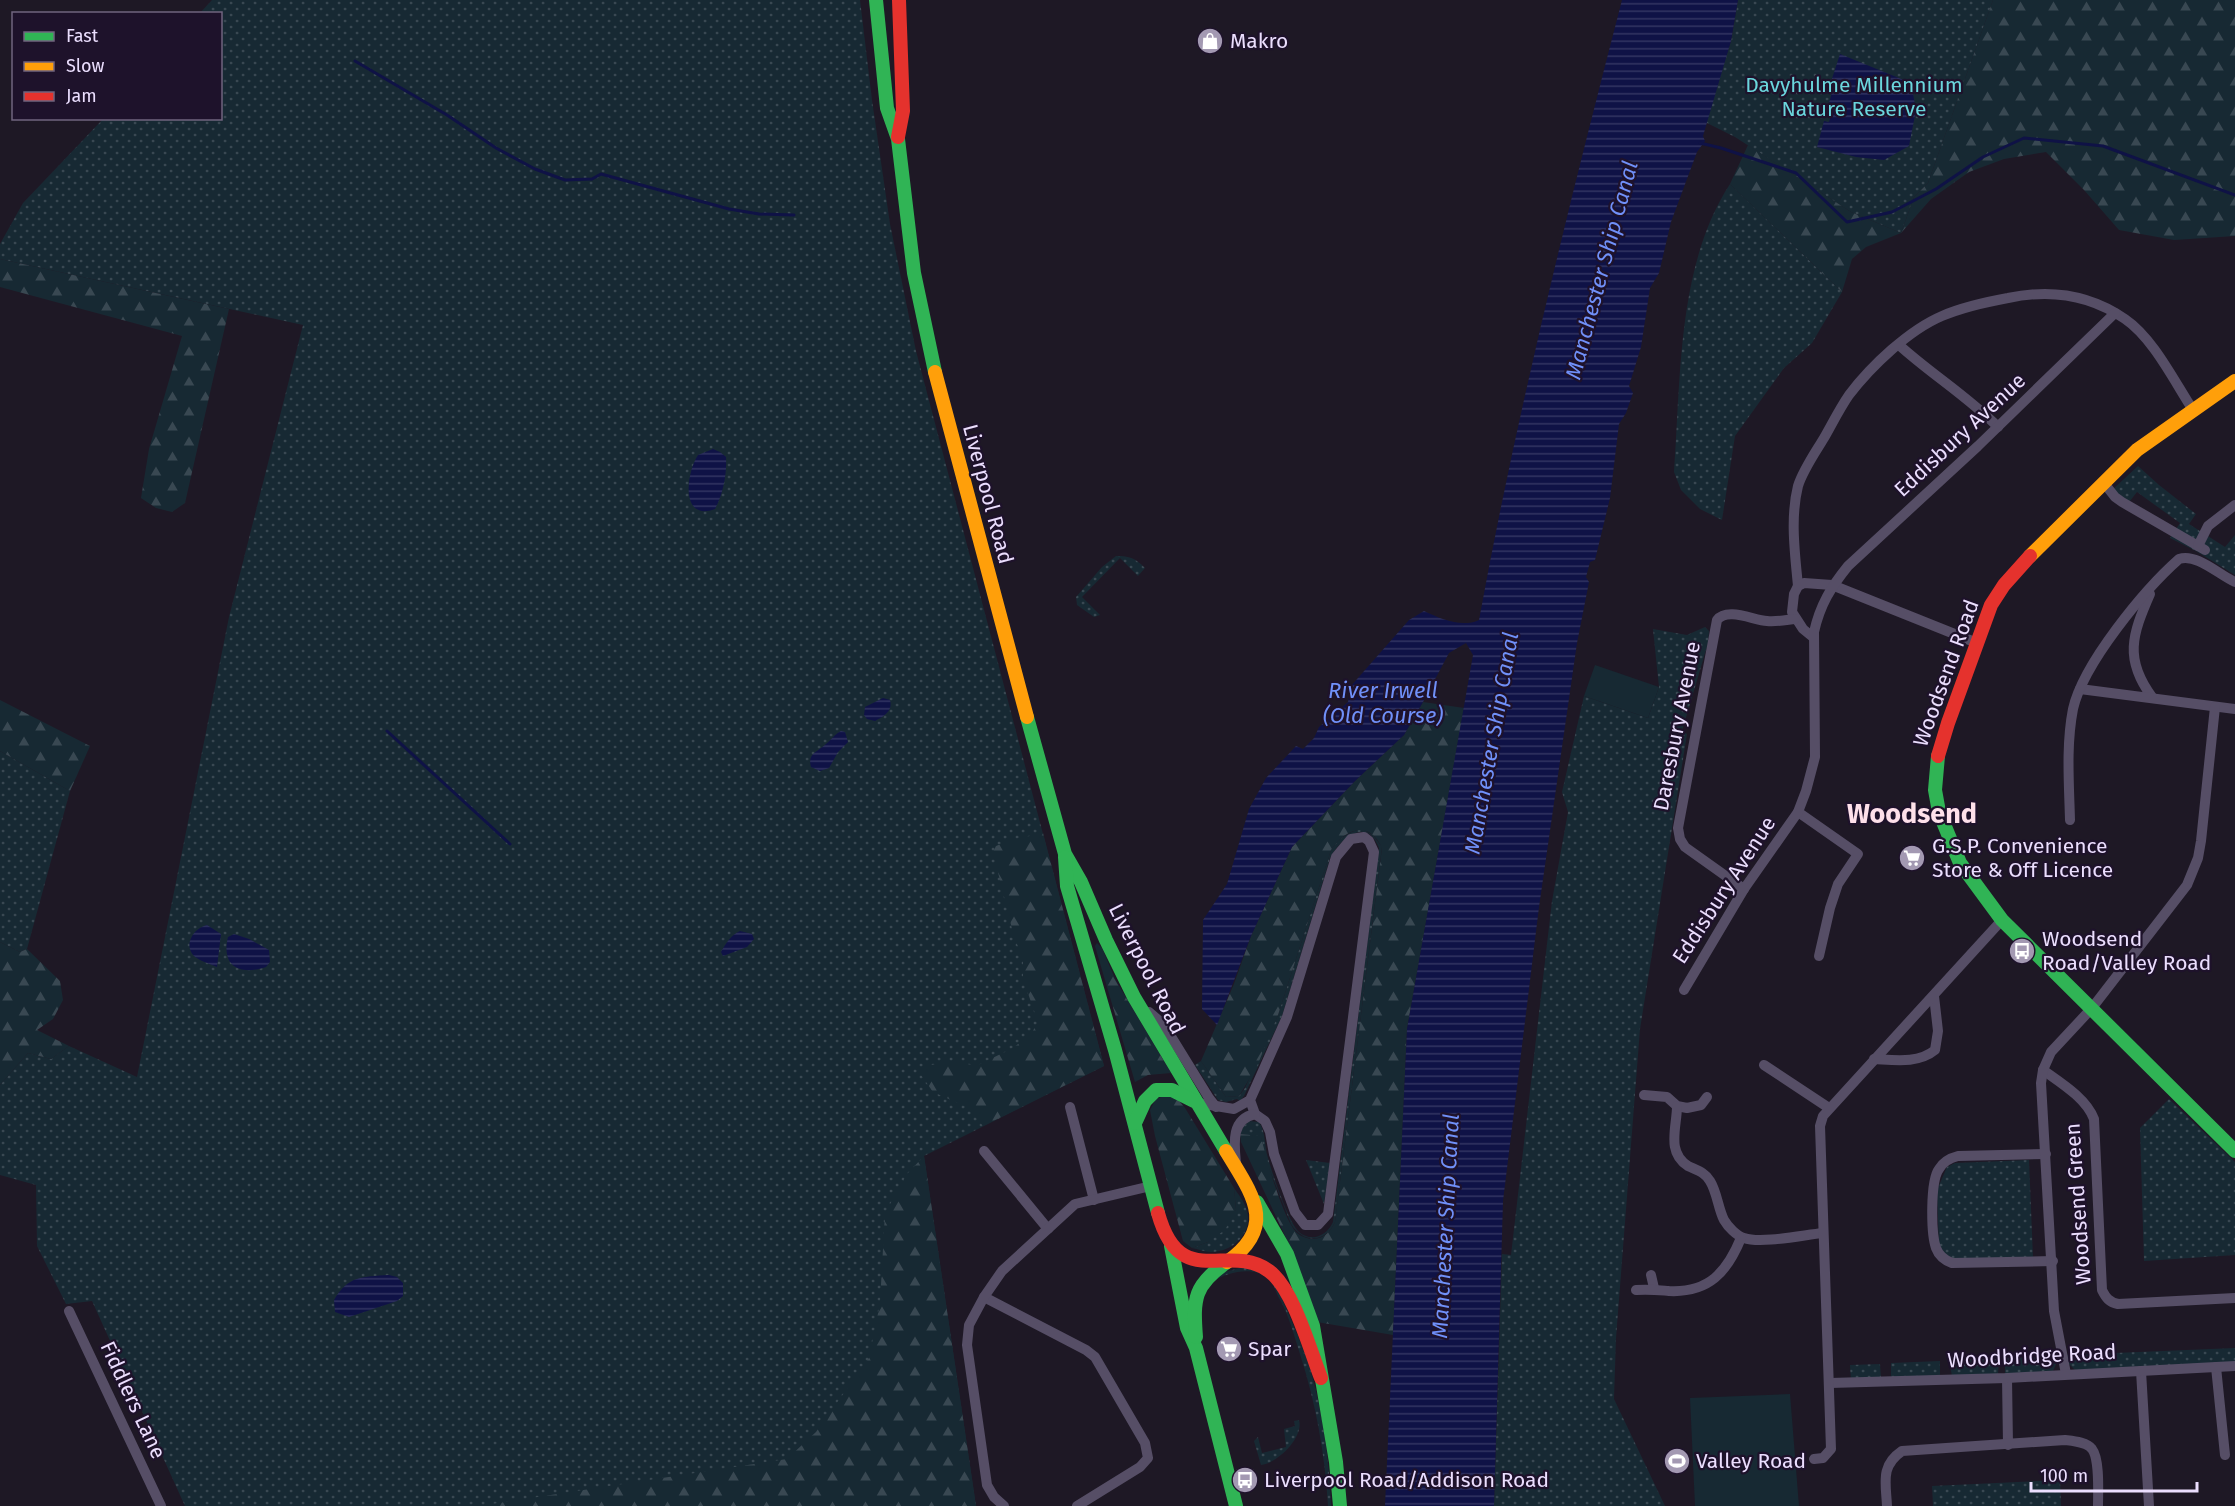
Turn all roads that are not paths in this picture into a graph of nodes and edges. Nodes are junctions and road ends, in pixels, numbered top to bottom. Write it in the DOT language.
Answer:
graph roads {
  1 [pos="876,0"];
  2 [pos="898,0"];
  3 [pos="898,139"];
  4 [pos="2115,313"];
  5 [pos="1899,345"];
  6 [pos="2233,386"];
  7 [pos="2193,410"];
  8 [pos="1998,427"];
  9 [pos="2104,483"];
  10 [pos="2235,506"];
  11 [pos="2235,582"];
  12 [pos="1832,585"];
  13 [pos="2154,585"];
  14 [pos="1798,586"];
  15 [pos="1795,619"];
  16 [pos="1814,638"];
  17 [pos="1977,643"];
  18 [pos="2080,689"];
  19 [pos="2152,697"];
  20 [pos="2215,707"];
  21 [pos="2235,709"];
  22 [pos="1798,812"];
  23 [pos="2070,820"];
  24 [pos="1065,854"];
  25 [pos="1744,889"];
  26 [pos="2002,920"];
  27 [pos="1819,956"];
  28 [pos="1683,990"];
  29 [pos="1934,996"];
  30 [pos="1134,997"];
  31 [pos="2092,1008"];
  32 [pos="1874,1059"];
  33 [pos="1764,1065"];
  34 [pos="2043,1070"];
  35 [pos="1644,1095"];
  36 [pos="1707,1098"];
  37 [pos="1250,1100"];
  38 [pos="1195,1101"];
  39 [pos="1677,1106"];
  40 [pos="1070,1107"];
  41 [pos="1216,1107"];
  42 [pos="1829,1108"];
  43 [pos="1255,1114"];
  44 [pos="1135,1124"];
  45 [pos="984,1151"];
  46 [pos="2235,1151"];
  47 [pos="2046,1154"];
  48 [pos="1237,1170"];
  49 [pos="1151,1186"];
  50 [pos="1252,1195"];
  51 [pos="1094,1200"];
  52 [pos="1048,1229"];
  53 [pos="1823,1233"];
  54 [pos="1741,1238"];
  55 [pos="1171,1246"];
  56 [pos="2053,1261"];
  57 [pos="1227,1262"];
  58 [pos="1651,1275"];
  59 [pos="1654,1288"];
  60 [pos="1636,1290"];
  61 [pos="984,1297"];
  62 [pos="2235,1298"];
  63 [pos="69,1311"];
  64 [pos="1196,1348"];
  65 [pos="2235,1366"];
  66 [pos="2216,1367"];
  67 [pos="2141,1371"];
  68 [pos="2066,1374"];
  69 [pos="2007,1377"];
  70 [pos="1322,1378"];
  71 [pos="1830,1383"];
  72 [pos="2008,1445"];
  73 [pos="2225,1455"];
  74 [pos="1814,1460"];
  75 [pos="161,1506"];
  76 [pos="1004,1506"];
  77 [pos="1077,1506"];
  78 [pos="1236,1506"];
  79 [pos="1340,1506"];
  80 [pos="1887,1506"];
  81 [pos="2098,1506"];
  82 [pos="2149,1506"];
  1 -- 3 [label="main road, Liverpool Road"];
  2 -- 3 [label="main road, Liverpool Road"];
  3 -- 24 [label="main road, Liverpool Road"];
  4 -- 5 [label="street"];
  4 -- 7 [label="street"];
  4 -- 8 [label="street, Eddisbury Avenue"];
  5 -- 8 [label="street"];
  5 -- 14 [label="street"];
  6 -- 7 [label="main road, Woodsend Road"];
  7 -- 9 [label="main road, Woodsend Road"];
  8 -- 12 [label="street, Eddisbury Avenue"];
  9 -- 10 [label="street"];
  9 -- 17 [label="main road, Woodsend Road"];
  11 -- 13 [label="street"];
  12 -- 14 [label="street"];
  12 -- 16 [label="street, Eddisbury Avenue"];
  12 -- 17 [label="street"];
  13 -- 18 [label="street"];
  13 -- 19 [label="street"];
  14 -- 15 [label="street"];
  15 -- 16 [label="street"];
  15 -- 25 [label="street, Daresbury Avenue"];
  16 -- 22 [label="street, Eddisbury Avenue"];
  17 -- 26 [label="main road, Woodsend Road"];
  18 -- 19 [label="street"];
  18 -- 23 [label="street"];
  19 -- 20 [label="street"];
  20 -- 21 [label="street"];
  20 -- 31 [label="street"];
  22 -- 25 [label="street, Eddisbury Avenue"];
  22 -- 27 [label="street, Eddisbury Avenue"];
  24 -- 30 [label="main road, Liverpool Road"];
  24 -- 44 [label="main road, Liverpool Road"];
  25 -- 28 [label="street, Eddisbury Avenue"];
  26 -- 29 [label="street"];
  26 -- 31 [label="main road, Woodsend Road"];
  29 -- 32 [label="street"];
  29 -- 32 [label="street"];
  30 -- 38 [label="main road, Liverpool Road"];
  30 -- 41 [label="street"];
  31 -- 34 [label="street"];
  31 -- 46 [label="main road, Woodsend Road"];
  32 -- 42 [label="street"];
  33 -- 42 [label="street"];
  34 -- 47 [label="street"];
  34 -- 62 [label="street, Woodsend Green"];
  35 -- 39 [label="street"];
  36 -- 39 [label="street"];
  37 -- 41 [label="street"];
  37 -- 43 [label="street"];
  37 -- 43 [label="street"];
  38 -- 41 [label="street"];
  38 -- 44 [label="main road"];
  38 -- 48 [label="main road, Liverpool Road"];
  39 -- 54 [label="street"];
  40 -- 51 [label="street"];
  42 -- 53 [label="street"];
  43 -- 48 [label="street"];
  44 -- 49 [label="main road, Liverpool Road"];
  45 -- 52 [label="street"];
  47 -- 56 [label="street"];
  47 -- 56 [label="street"];
  48 -- 50 [label="main road, Liverpool Road"];
  49 -- 51 [label="street"];
  49 -- 55 [label="main road, Liverpool Road"];
  50 -- 57 [label="main road"];
  50 -- 70 [label="main road, Liverpool Road"];
  51 -- 52 [label="street"];
  52 -- 61 [label="street"];
  53 -- 54 [label="street"];
  53 -- 71 [label="street"];
  54 -- 59 [label="street"];
  55 -- 57 [label="main road"];
  55 -- 64 [label="main road"];
  56 -- 68 [label="street"];
  57 -- 64 [label="main road"];
  57 -- 70 [label="main road"];
  58 -- 59 [label="street"];
  59 -- 60 [label="street"];
  61 -- 76 [label="street"];
  61 -- 77 [label="street"];
  63 -- 75 [label="street, Fiddlers Lane"];
  64 -- 78 [label="main road"];
  65 -- 66 [label="street, Woodbridge Road"];
  66 -- 67 [label="street, Woodbridge Road"];
  66 -- 73 [label="street"];
  67 -- 68 [label="street, Woodbridge Road"];
  67 -- 82 [label="street"];
  68 -- 69 [label="street, Woodbridge Road"];
  69 -- 71 [label="street, Woodbridge Road"];
  69 -- 72 [label="street"];
  70 -- 79 [label="main road"];
  71 -- 74 [label="street"];
  72 -- 80 [label="street"];
  72 -- 81 [label="street"];
}
